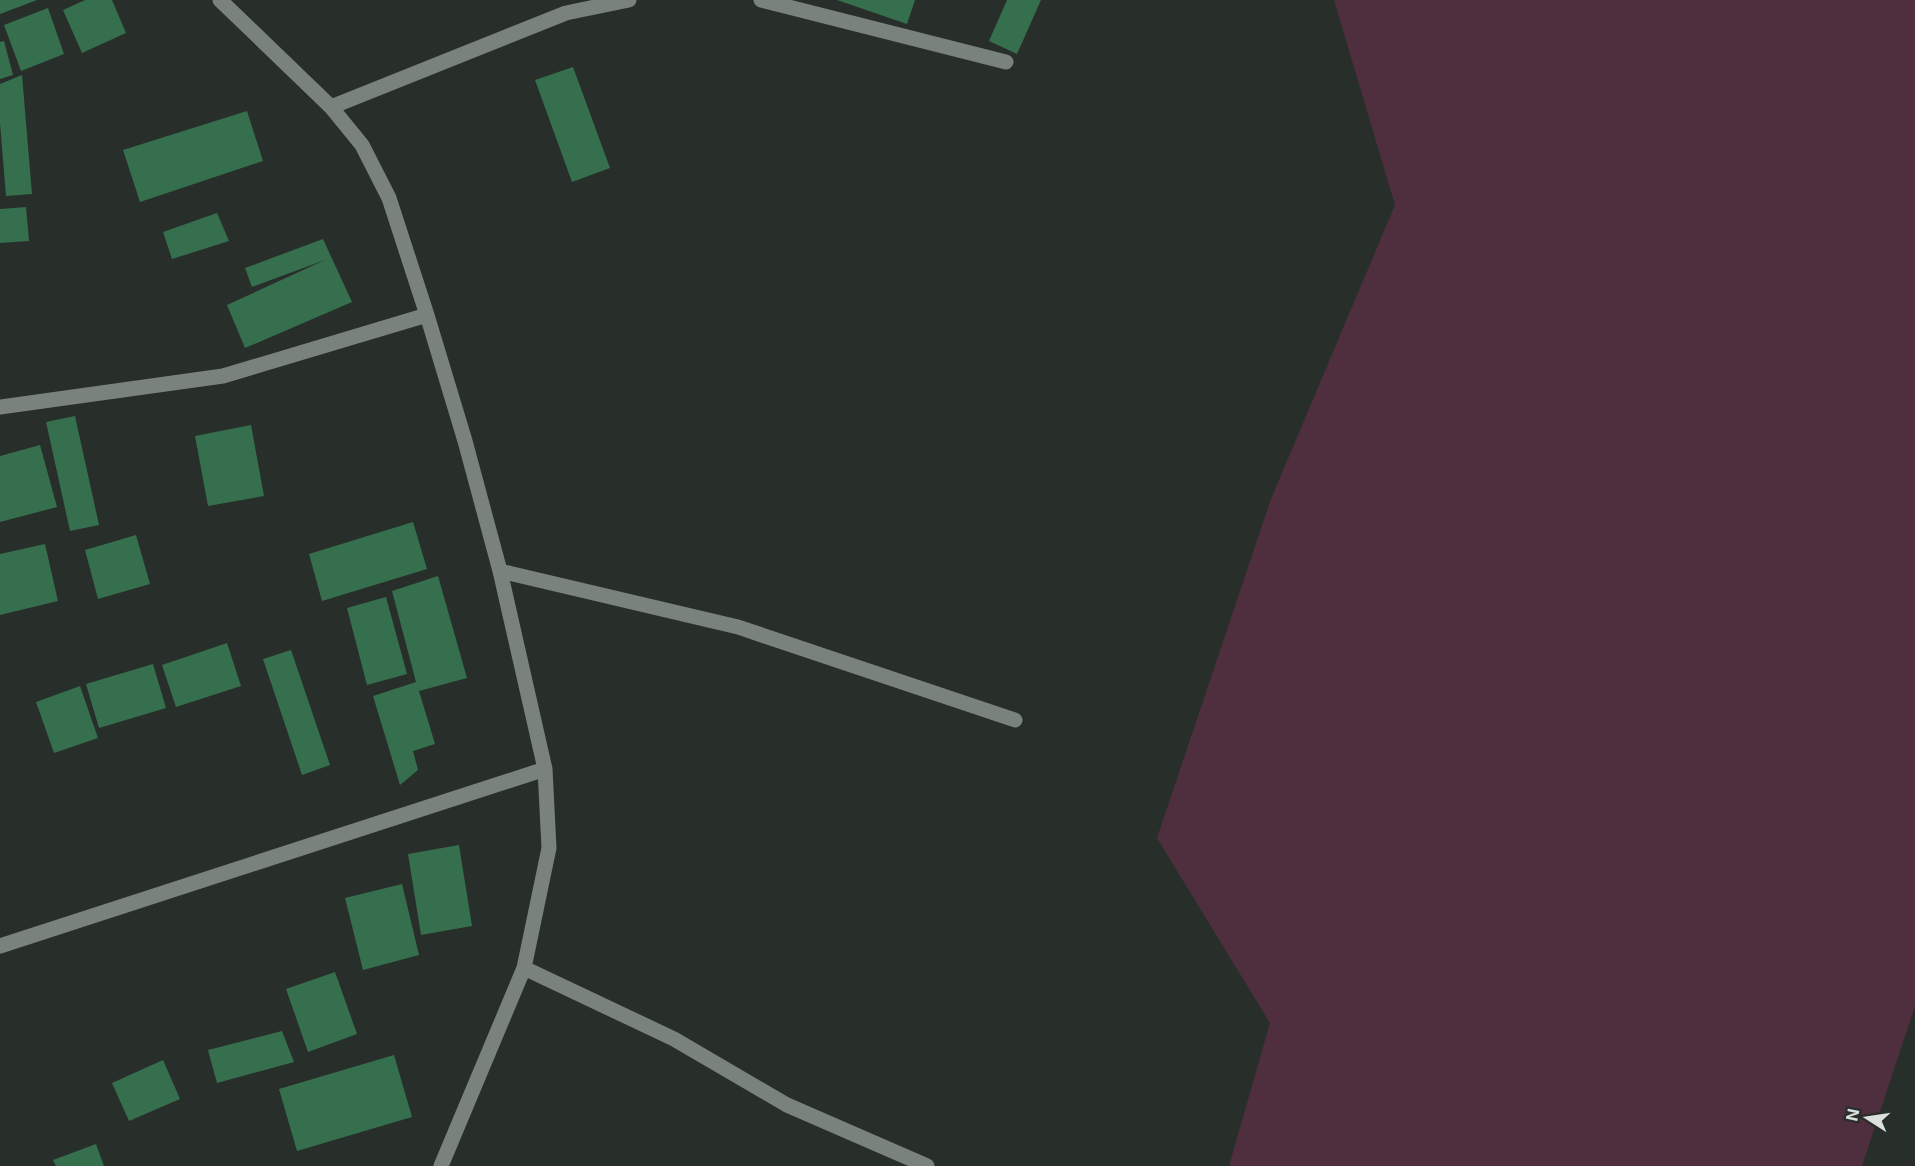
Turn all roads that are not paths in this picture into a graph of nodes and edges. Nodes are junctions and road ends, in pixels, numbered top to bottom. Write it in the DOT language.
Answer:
graph roads {
  1 [pos="220,0"];
  2 [pos="628,0"];
  3 [pos="761,0"];
  4 [pos="1006,62"];
  5 [pos="331,107"];
  6 [pos="427,315"];
  7 [pos="0,407"];
  8 [pos="500,571"];
  9 [pos="1015,720"];
  10 [pos="545,769"];
  11 [pos="0,946"];
  12 [pos="524,968"];
  13 [pos="441,1166"];
  14 [pos="927,1166"];
  1 -- 5 [label="street"];
  2 -- 5 [label="street"];
  3 -- 4 [label="street"];
  5 -- 6 [label="street"];
  6 -- 7 [label="street"];
  6 -- 8 [label="street"];
  8 -- 9 [label="street"];
  8 -- 10 [label="street"];
  10 -- 11 [label="street"];
  10 -- 12 [label="street"];
  12 -- 13 [label="street"];
  12 -- 14 [label="street"];
}
